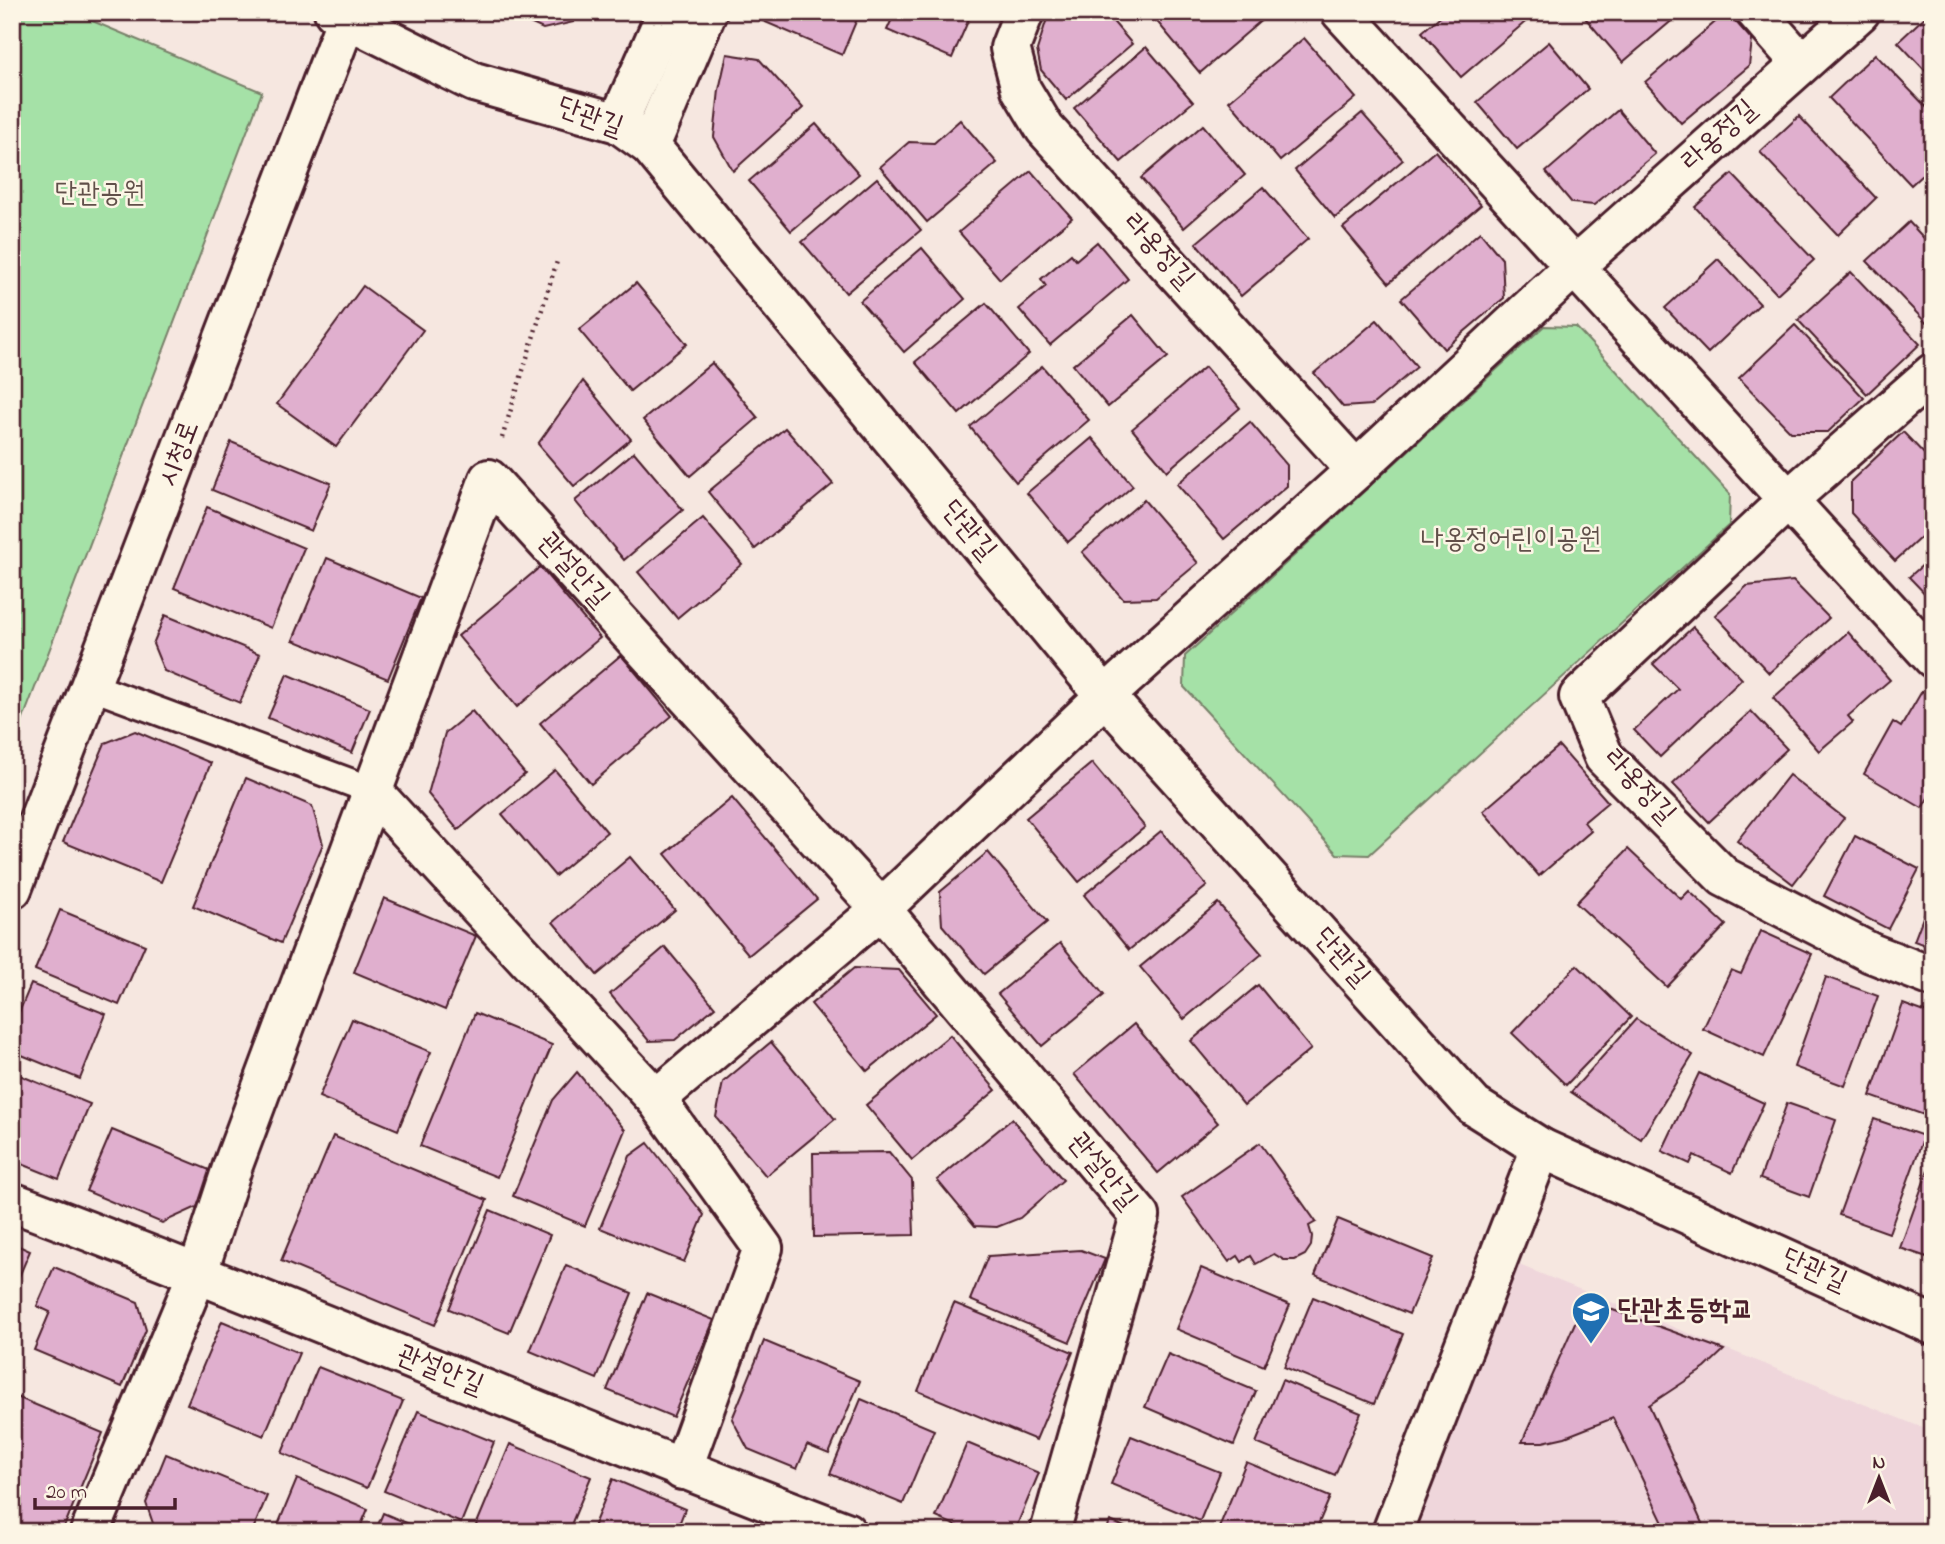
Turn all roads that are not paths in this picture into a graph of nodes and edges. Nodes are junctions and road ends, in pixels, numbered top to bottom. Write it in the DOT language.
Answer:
graph roads {
  1 [pos="667,12"];
  2 [pos="707,12"];
  3 [pos="1024,12"];
  4 [pos="1341,12"];
  5 [pos="1756,12"];
  6 [pos="1860,12"];
  7 [pos="340,15"];
  8 [pos="1801,63"];
  9 [pos="618,123"];
  10 [pos="650,146"];
  11 [pos="1575,265"];
  12 [pos="1933,373"];
  13 [pos="1356,470"];
  14 [pos="1788,499"];
  15 [pos="1933,658"];
  16 [pos="90,686"];
  17 [pos="1105,696"];
  18 [pos="372,790"];
  19 [pos="12,889"];
  20 [pos="881,909"];
  21 [pos="1933,977"];
  22 [pos="656,1099"];
  23 [pos="1541,1148"];
  24 [pos="12,1202"];
  25 [pos="198,1272"];
  26 [pos="1933,1325"];
  27 [pos="682,1470"];
  28 [pos="90,1532"];
  29 [pos="846,1532"];
  30 [pos="1050,1532"];
  31 [pos="1392,1532"];
  1 -- 9 [label="street"];
  2 -- 10 [label="street"];
  3 -- 13 [label="street, 라옹정길"];
  4 -- 11 [label="street"];
  5 -- 8 [label="street"];
  6 -- 8 [label="street, 라옹정길"];
  7 -- 9 [label="street, 단관길"];
  7 -- 16 [label="street, 시청로"];
  8 -- 11 [label="street, 라옹정길"];
  9 -- 10 [label="street, 단관길"];
  10 -- 17 [label="street, 단관길"];
  11 -- 13 [label="street, 라옹정길"];
  11 -- 14 [label="street"];
  12 -- 14 [label="street, 라옹정길"];
  13 -- 17 [label="street, 라옹정길"];
  14 -- 15 [label="street"];
  14 -- 21 [label="street, 라옹정길"];
  16 -- 18 [label="lane"];
  16 -- 19 [label="street, 시청로"];
  17 -- 20 [label="street, 라옹정길"];
  17 -- 23 [label="street, 단관길"];
  18 -- 20 [label="street, 관설안길"];
  18 -- 22 [label="street"];
  18 -- 25 [label="street"];
  20 -- 22 [label="street"];
  20 -- 30 [label="street, 관설안길"];
  22 -- 27 [label="street"];
  23 -- 26 [label="street, 단관길"];
  23 -- 31 [label="street"];
  24 -- 25 [label="street, 관설안길"];
  25 -- 27 [label="street, 관설안길"];
  25 -- 28 [label="street"];
  27 -- 29 [label="street, 관설안길"];
}
